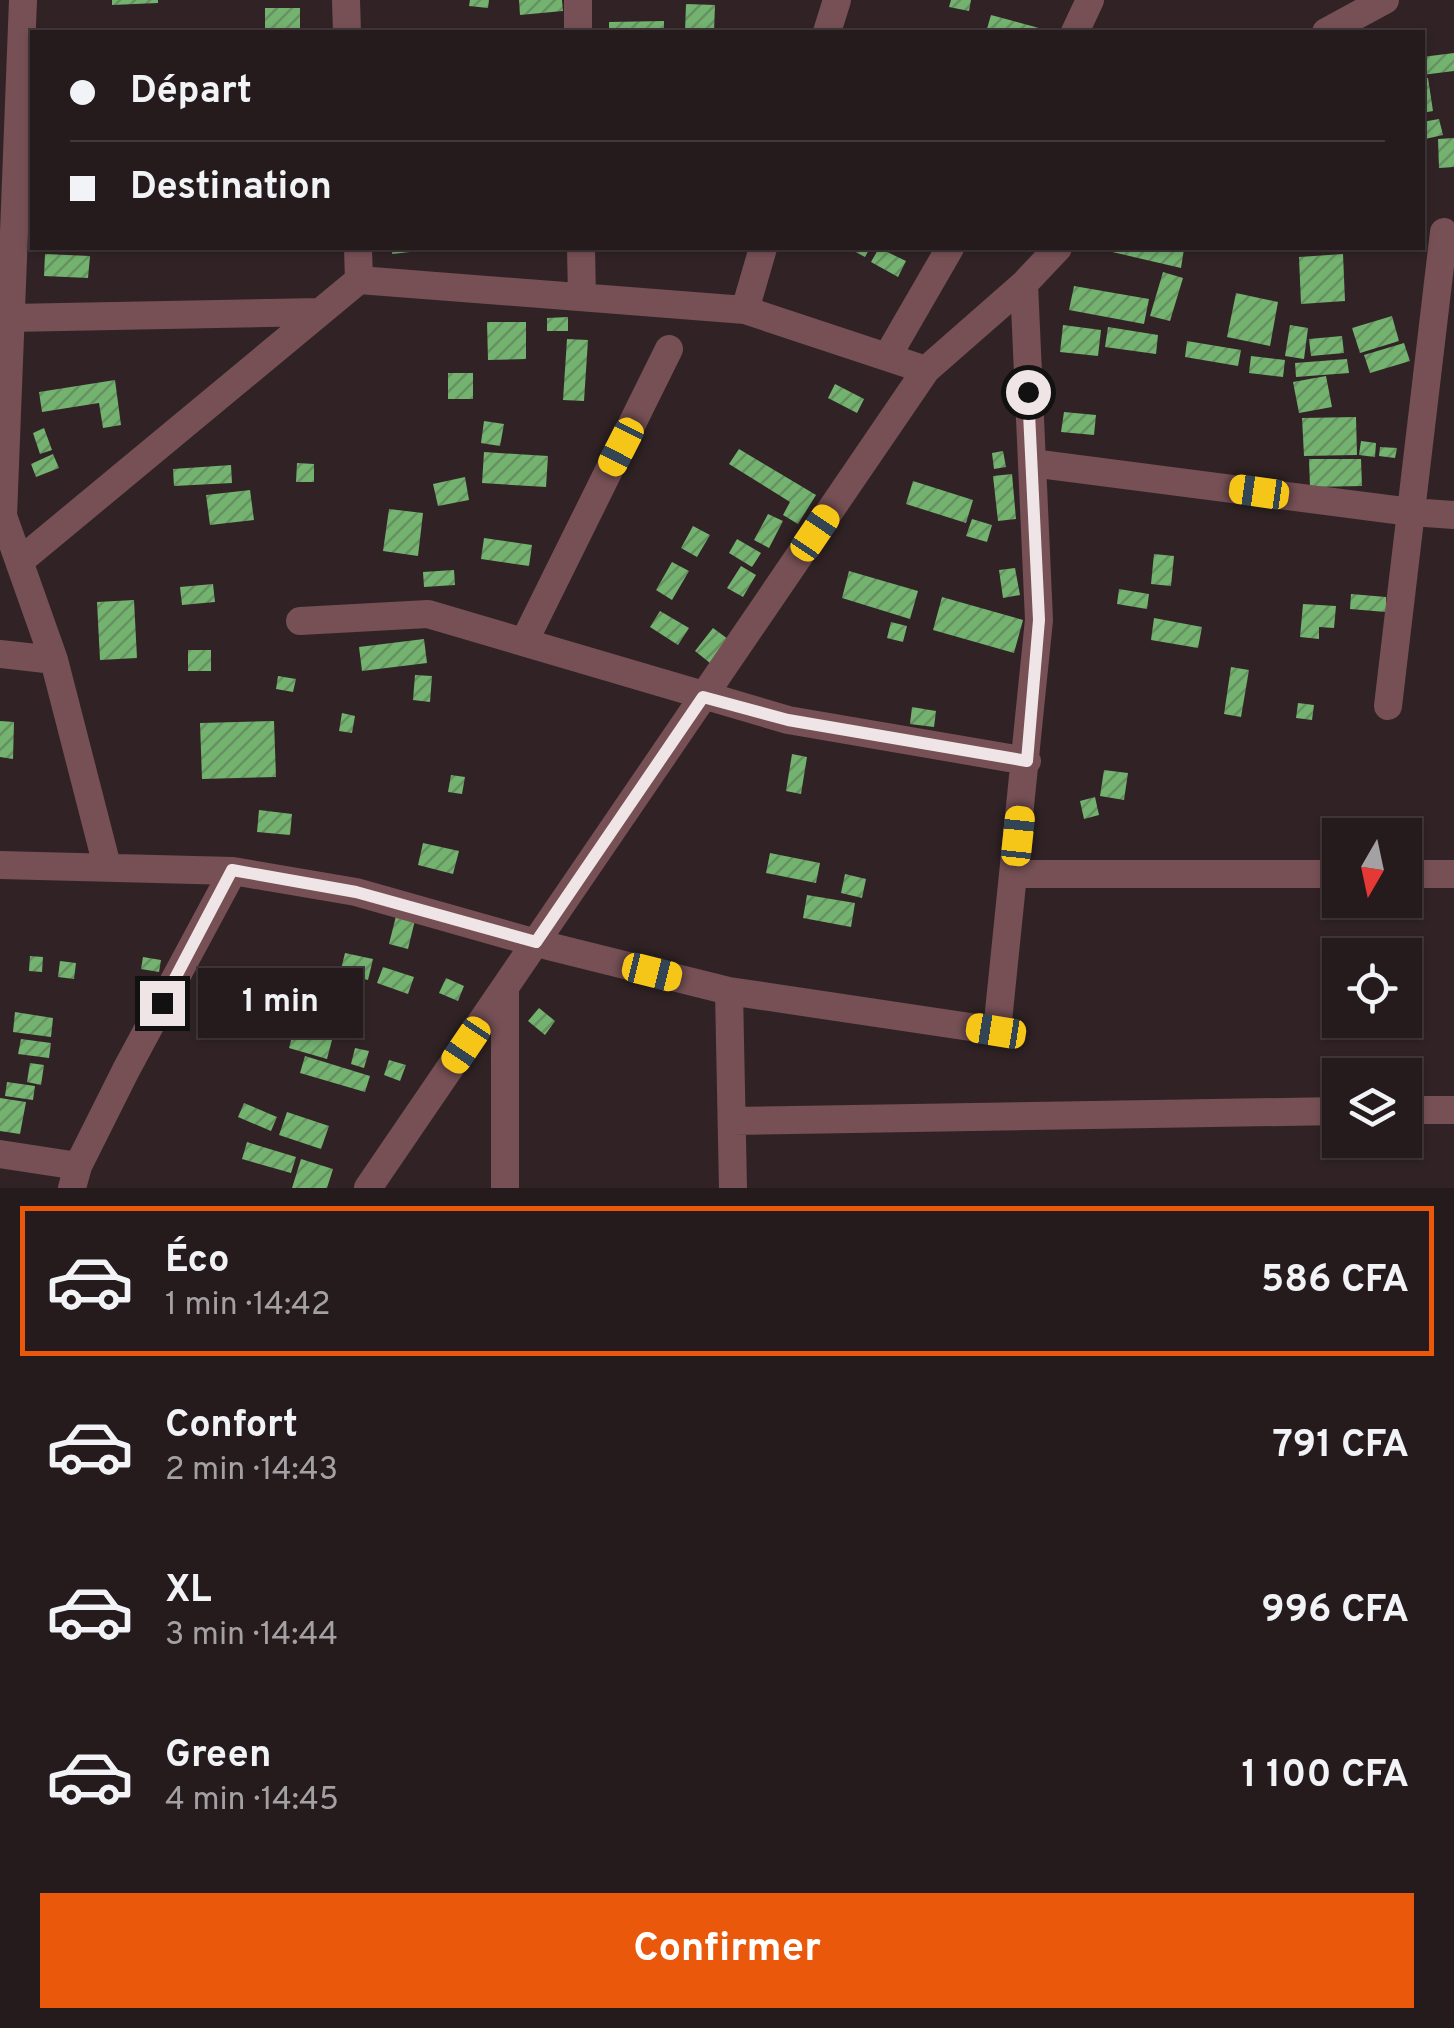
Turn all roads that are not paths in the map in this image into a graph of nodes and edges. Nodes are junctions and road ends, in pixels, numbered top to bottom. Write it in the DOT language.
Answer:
graph roads {
  1 [pos="23,0"];
  2 [pos="346,0"];
  3 [pos="578,0"];
  4 [pos="837,0"];
  5 [pos="1090,0"];
  6 [pos="1386,0"];
  7 [pos="347,30"];
  8 [pos="578,30"];
  9 [pos="828,30"];
  10 [pos="1076,30"];
  11 [pos="1330,30"];
  12 [pos="9,115"];
  13 [pos="1440,232"];
  14 [pos="358,250"];
  15 [pos="581,250"];
  16 [pos="762,250"];
  17 [pos="949,250"];
  18 [pos="1056,250"];
  19 [pos="360,280"];
  20 [pos="1024,284"];
  21 [pos="582,297"];
  22 [pos="745,310"];
  23 [pos="320,312"];
  24 [pos="10,318"];
  25 [pos="669,349"];
  26 [pos="887,357"];
  27 [pos="926,370"];
  28 [pos="1032,463"];
  29 [pos="1411,512"];
  30 [pos="1454,514"];
  31 [pos="1,516"];
  32 [pos="20,562"];
  33 [pos="300,620"];
  34 [pos="524,642"];
  35 [pos="0,654"];
  36 [pos="54,660"];
  37 [pos="703,697"];
  38 [pos="1388,706"];
  39 [pos="1027,761"];
  40 [pos="0,865"];
  41 [pos="107,866"];
  42 [pos="232,870"];
  43 [pos="1014,874"];
  44 [pos="1322,874"];
  45 [pos="1422,874"];
  46 [pos="1454,874"];
  47 [pos="536,942"];
  48 [pos="505,988"];
  49 [pos="730,991"];
  50 [pos="1422,1110"];
  51 [pos="1454,1110"];
  52 [pos="1322,1112"];
  53 [pos="732,1121"];
  54 [pos="0,1154"];
  55 [pos="75,1177"];
  56 [pos="368,1188"];
  57 [pos="505,1188"];
  58 [pos="733,1188"];
  1 -- 12 [label="street"];
  2 -- 7 [label="street"];
  3 -- 8 [label="street"];
  4 -- 9 [label="street"];
  5 -- 10 [label="street"];
  6 -- 11 [label="street"];
  12 -- 24 [label="street"];
  13 -- 29 [label="street"];
  14 -- 19 [label="street"];
  15 -- 21 [label="street"];
  16 -- 22 [label="street"];
  17 -- 26 [label="street"];
  18 -- 20 [label="street"];
  19 -- 21 [label="street"];
  19 -- 23 [label="street"];
  20 -- 27 [label="street"];
  20 -- 28 [label="street"];
  21 -- 22 [label="street"];
  22 -- 26 [label="street"];
  23 -- 24 [label="street"];
  23 -- 32 [label="street"];
  24 -- 31 [label="street"];
  25 -- 34 [label="street"];
  26 -- 27 [label="street"];
  27 -- 37 [label="street"];
  28 -- 29 [label="street"];
  28 -- 39 [label="street"];
  29 -- 30 [label="street"];
  29 -- 38 [label="street"];
  31 -- 32 [label="street"];
  32 -- 36 [label="street"];
  33 -- 34 [label="street"];
  34 -- 37 [label="street"];
  35 -- 36 [label="street"];
  36 -- 41 [label="street"];
  37 -- 39 [label="street"];
  37 -- 47 [label="street"];
  39 -- 43 [label="street"];
  40 -- 41 [label="street"];
  41 -- 42 [label="street"];
  42 -- 47 [label="street"];
  42 -- 55 [label="street"];
  43 -- 44 [label="street"];
  43 -- 49 [label="street"];
  45 -- 46 [label="street"];
  47 -- 48 [label="street"];
  47 -- 49 [label="street"];
  48 -- 56 [label="street"];
  48 -- 57 [label="street"];
  49 -- 53 [label="street"];
  50 -- 51 [label="street"];
  52 -- 53 [label="street"];
  53 -- 58 [label="street"];
  54 -- 55 [label="street"];
}
